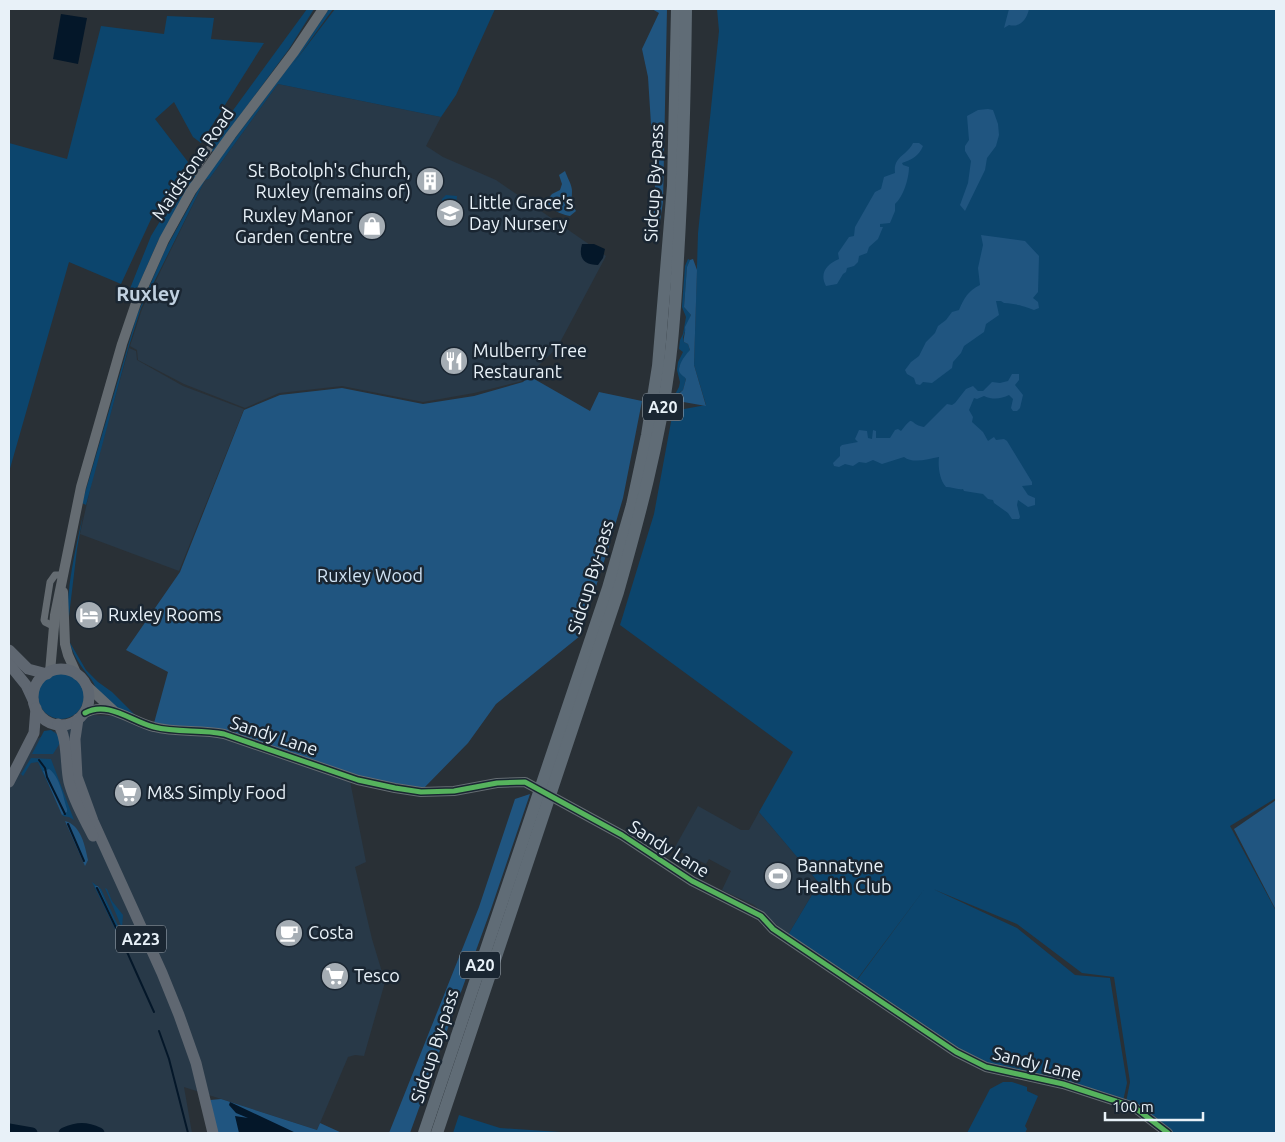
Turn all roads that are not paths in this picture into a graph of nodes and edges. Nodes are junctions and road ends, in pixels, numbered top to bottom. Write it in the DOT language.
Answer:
graph roads {
  1 [pos="323,9"];
  2 [pos="677,9"];
  3 [pos="686,9"];
  4 [pos="209,149"];
  5 [pos="201,177"];
  6 [pos="62,581"];
  7 [pos="9,650"];
  8 [pos="9,664"];
  9 [pos="48,673"];
  10 [pos="77,675"];
  11 [pos="86,684"];
  12 [pos="35,704"];
  13 [pos="113,710"];
  14 [pos="81,716"];
  15 [pos="57,724"];
  16 [pos="34,733"];
  17 [pos="9,782"];
  18 [pos="544,793"];
  19 [pos="90,823"];
  20 [pos="140,932"];
  21 [pos="176,1016"];
  22 [pos="185,1034"];
  23 [pos="446,1064"];
  24 [pos="200,1103"];
  25 [pos="207,1133"];
  26 [pos="213,1133"];
  27 [pos="417,1133"];
  28 [pos="424,1133"];
  29 [pos="436,1133"];
  30 [pos="1168,1133"];
  1 -- 5 [label="street, Maidstone Road"];
  2 -- 18 [label="highway, Sidcup By-pass / A20"];
  3 -- 18 [label="highway, Sidcup By-pass / A20"];
  4 -- 5 [label="street"];
  5 -- 6 [label="street, Maidstone Road"];
  6 -- 9 [label="street, Maidstone Road"];
  6 -- 10 [label="street, Maidstone Road"];
  7 -- 9 [label="main road"];
  8 -- 12 [label="main road"];
  9 -- 10 [label="main road"];
  9 -- 12 [label="main road"];
  10 -- 11 [label="main road"];
  11 -- 13 [label="street, Sandy Lane"];
  11 -- 14 [label="main road"];
  12 -- 15 [label="main road"];
  12 -- 16 [label="main road"];
  13 -- 14 [label="street, Sandy Lane"];
  13 -- 30 [label="street, Sandy Lane"];
  14 -- 15 [label="main road"];
  14 -- 19 [label="main road, A223"];
  15 -- 16 [label="main road"];
  15 -- 19 [label="main road, A223"];
  16 -- 17 [label="main road"];
  18 -- 23 [label="highway, Sidcup By-pass / A20"];
  18 -- 29 [label="highway, Sidcup By-pass / A20"];
  19 -- 20 [label="main road, A223"];
  19 -- 20 [label="main road, A223"];
  20 -- 21 [label="main road, A223"];
  20 -- 21 [label="main road, A223"];
  21 -- 22 [label="main road, A223"];
  21 -- 24 [label="main road, A223"];
  22 -- 24 [label="main road, A223"];
  22 -- 26 [label="main road, A223"];
  23 -- 27 [label="highway, A20"];
  23 -- 28 [label="highway, Sidcup By-pass / A20"];
  24 -- 25 [label="main road, A223"];
}
